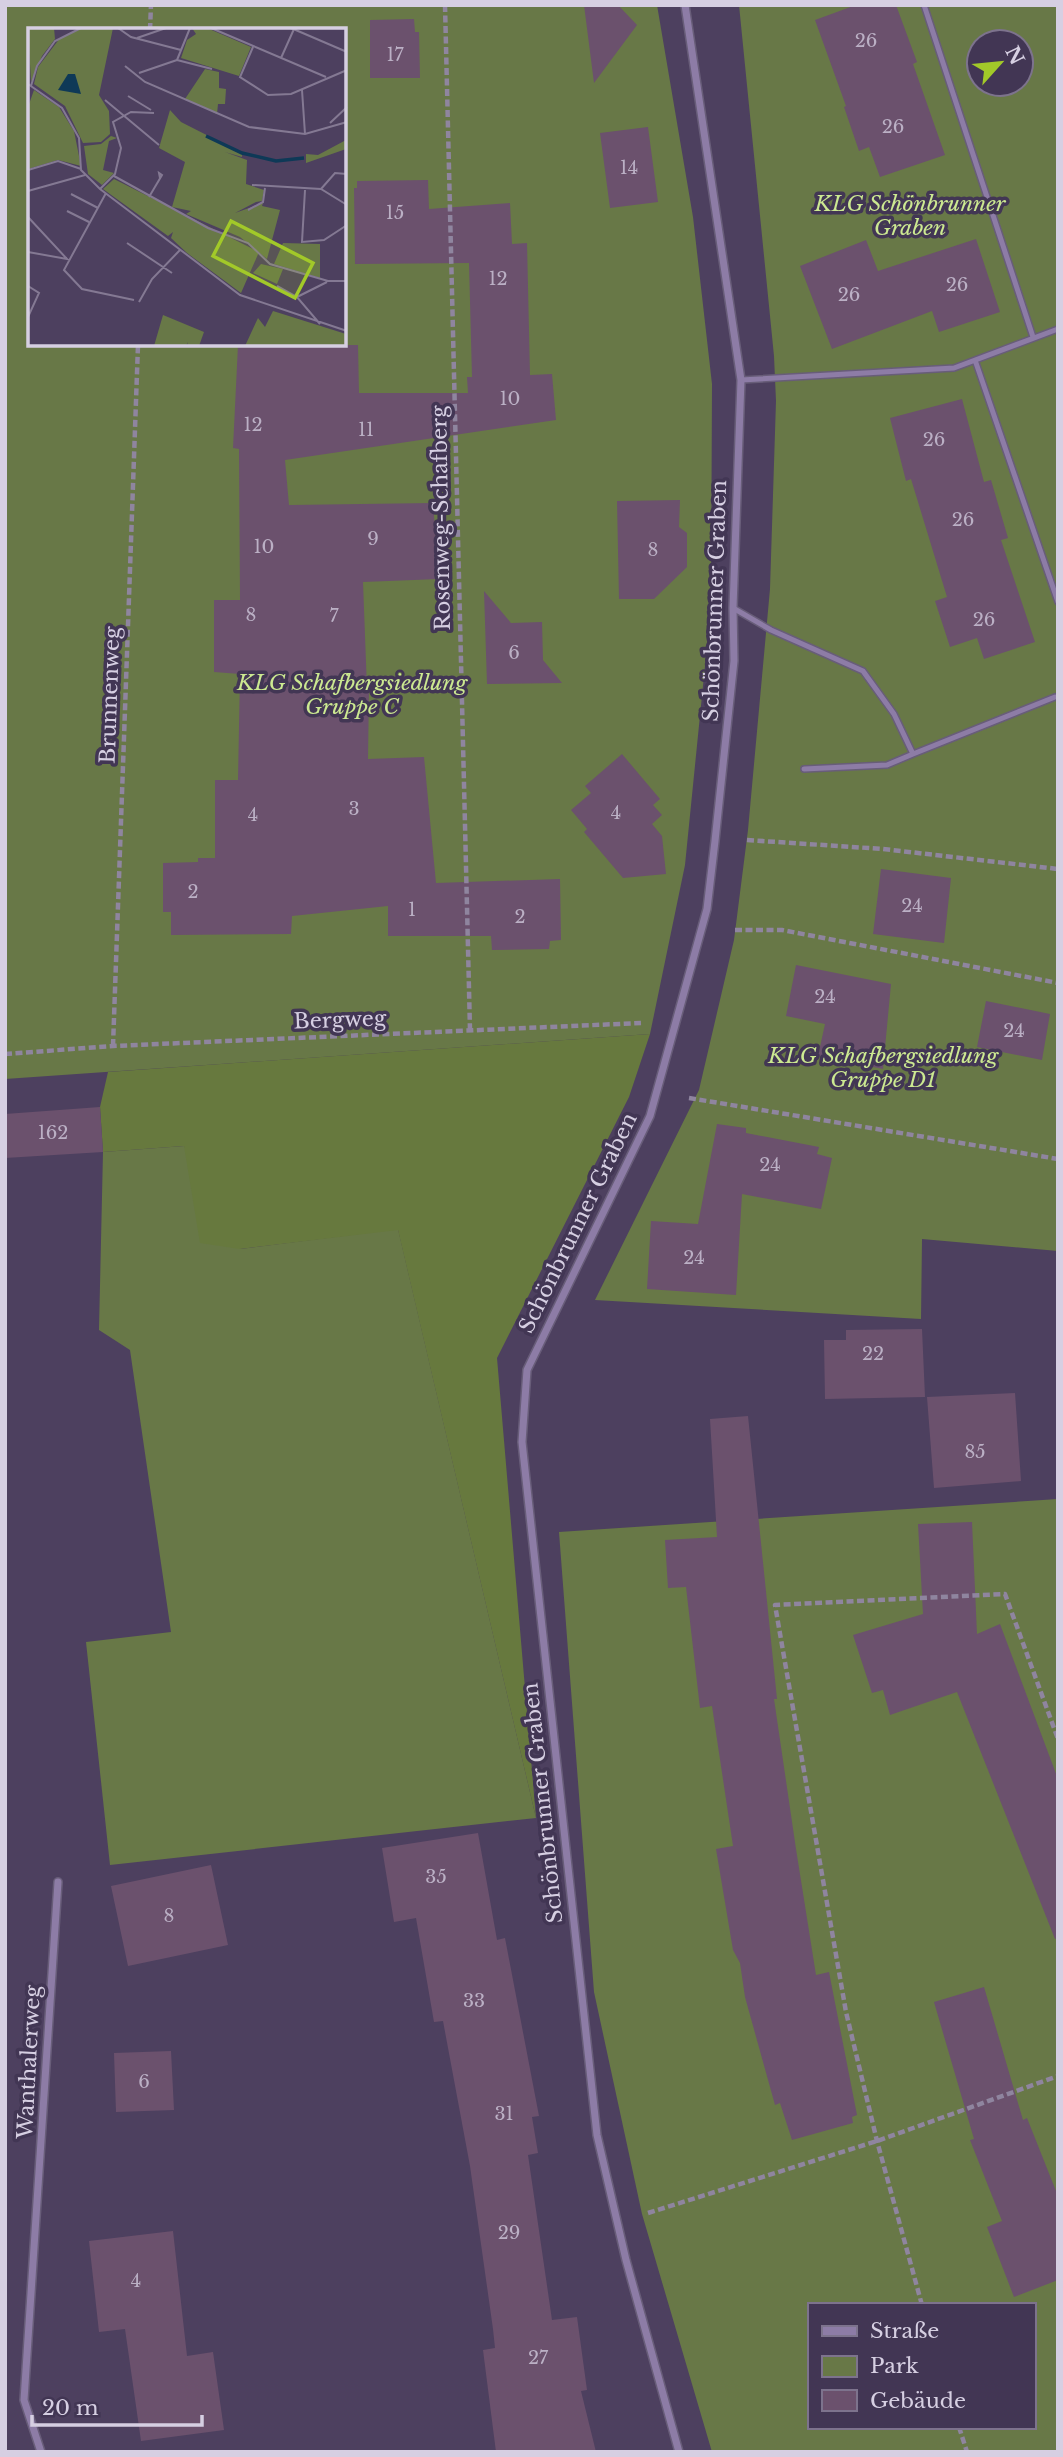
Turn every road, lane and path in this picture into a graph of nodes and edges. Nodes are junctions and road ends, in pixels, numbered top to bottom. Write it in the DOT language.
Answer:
graph roads {
  1 [pos="150,5"];
  2 [pos="445,5"];
  3 [pos="685,5"];
  4 [pos="924,5"];
  5 [pos="150,28"];
  6 [pos="1058,329"];
  7 [pos="1033,337"];
  8 [pos="138,346"];
  9 [pos="975,360"];
  10 [pos="741,380"];
  11 [pos="1058,602"];
  12 [pos="733,608"];
  13 [pos="1055,697"];
  14 [pos="912,754"];
  15 [pos="804,769"];
  16 [pos="715,841"];
  17 [pos="1058,869"];
  18 [pos="702,930"];
  19 [pos="1058,983"];
  20 [pos="676,1022"];
  21 [pos="470,1030"];
  22 [pos="113,1046"];
  23 [pos="5,1054"];
  24 [pos="657,1092"];
  25 [pos="1058,1159"];
  26 [pos="1058,1738"];
  27 [pos="58,1882"];
  28 [pos="1058,2076"];
  29 [pos="877,2141"];
  30 [pos="667,2207"];
  31 [pos="921,2303"];
  32 [pos="960,2429"];
  33 [pos="41,2452"];
  34 [pos="679,2452"];
  35 [pos="967,2452"];
  1 -- 5 [label="path"];
  2 -- 21 [label="path, Rosenweg-Schafberg"];
  3 -- 10 [label="street, Schönbrunner Graben"];
  4 -- 7 [label="lane"];
  6 -- 7 [label="lane"];
  7 -- 9 [label="lane"];
  8 -- 22 [label="path, Brunnenweg"];
  9 -- 10 [label="lane"];
  9 -- 11 [label="lane"];
  10 -- 12 [label="street, Schönbrunner Graben"];
  12 -- 14 [label="lane"];
  12 -- 16 [label="street, Schönbrunner Graben"];
  13 -- 14 [label="lane"];
  14 -- 15 [label="lane"];
  16 -- 17 [label="path"];
  16 -- 18 [label="street, Schönbrunner Graben"];
  18 -- 19 [label="path"];
  18 -- 20 [label="street, Schönbrunner Graben"];
  20 -- 21 [label="path, Bergweg"];
  20 -- 24 [label="street, Schönbrunner Graben"];
  21 -- 22 [label="path, Bergweg"];
  22 -- 23 [label="path, Bergweg"];
  24 -- 25 [label="path"];
  24 -- 34 [label="street, Schönbrunner Graben"];
  26 -- 29 [label="path"];
  27 -- 33 [label="street, Wanthalerweg"];
  28 -- 29 [label="path"];
  29 -- 30 [label="path"];
  29 -- 31 [label="path"];
  32 -- 35 [label="path"];
}
